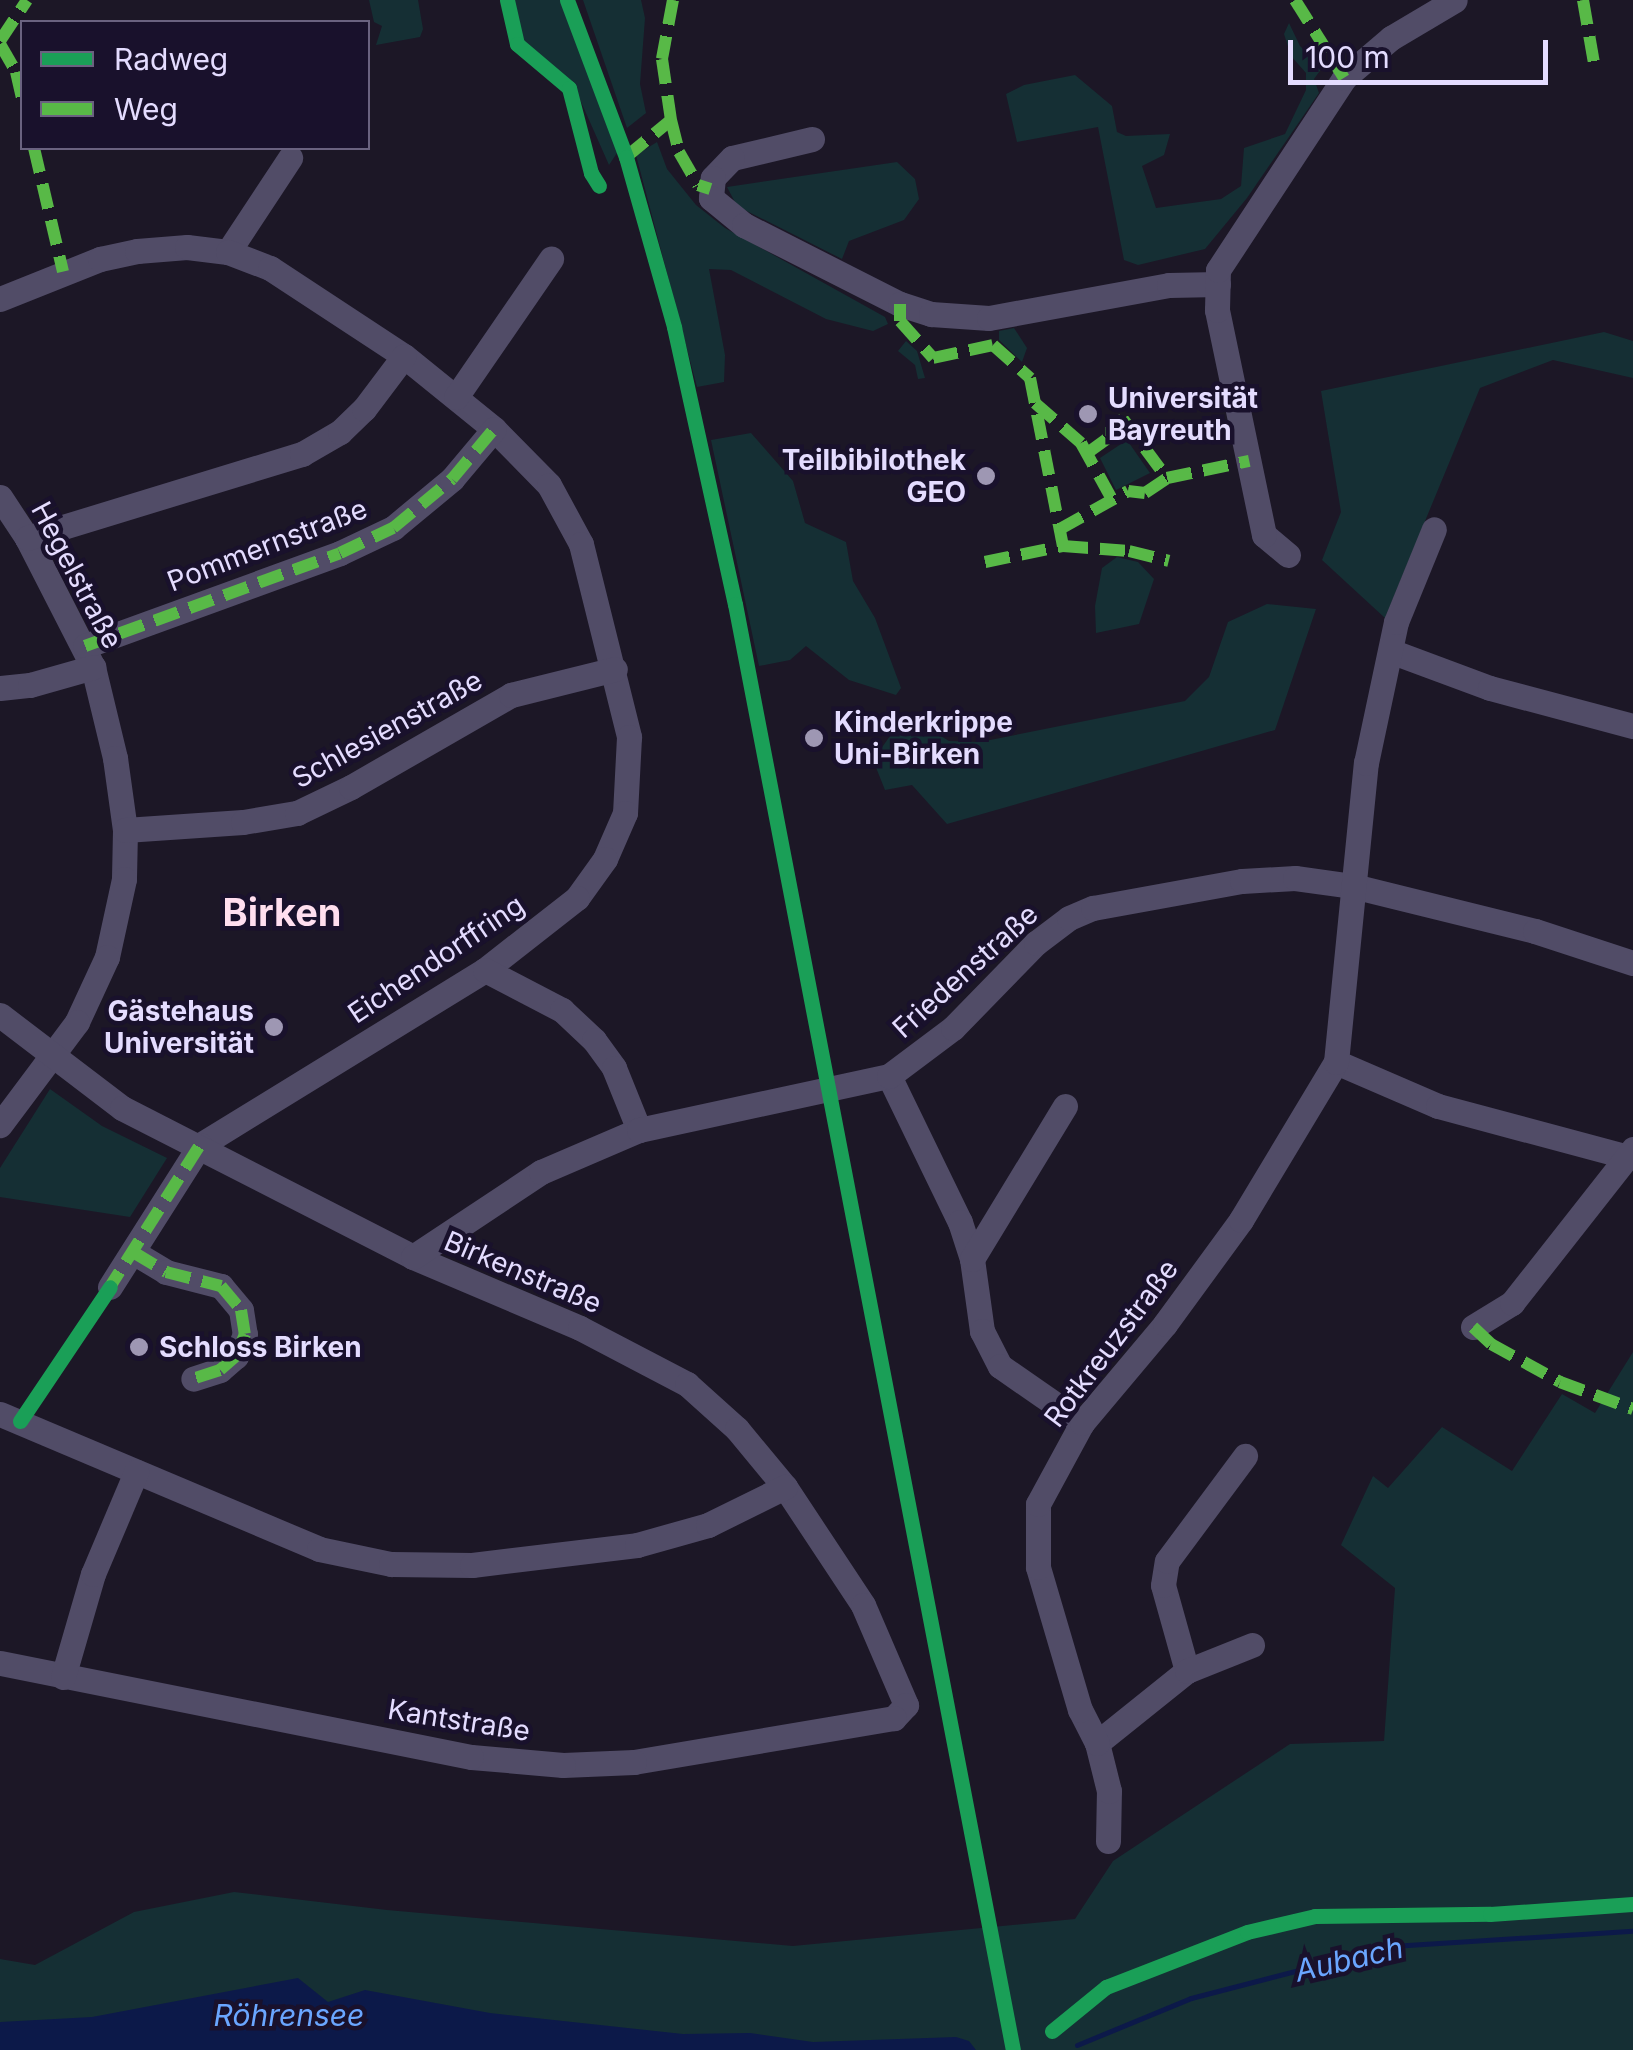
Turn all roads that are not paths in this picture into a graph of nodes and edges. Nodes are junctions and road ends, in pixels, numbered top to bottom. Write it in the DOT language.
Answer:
graph roads {
  1 [pos="1455,0"];
  2 [pos="812,139"];
  3 [pos="290,158"];
  4 [pos="228,252"];
  5 [pos="551,259"];
  6 [pos="1218,284"];
  7 [pos="0,299"];
  8 [pos="404,356"];
  9 [pos="456,398"];
  10 [pos="494,429"];
  11 [pos="0,497"];
  12 [pos="1434,529"];
  13 [pos="27,538"];
  14 [pos="1288,555"];
  15 [pos="1393,652"];
  16 [pos="89,656"];
  17 [pos="615,669"];
  18 [pos="0,688"];
  19 [pos="1633,726"];
  20 [pos="124,830"];
  21 [pos="1353,886"];
  22 [pos="1633,963"];
  23 [pos="485,970"];
  24 [pos="0,1015"];
  25 [pos="54,1059"];
  26 [pos="1336,1062"];
  27 [pos="889,1076"];
  28 [pos="1064,1106"];
  29 [pos="0,1125"];
  30 [pos="639,1130"];
  31 [pos="200,1145"];
  32 [pos="1631,1152"];
  33 [pos="132,1252"];
  34 [pos="412,1256"];
  35 [pos="972,1259"];
  36 [pos="110,1286"];
  37 [pos="1473,1327"];
  38 [pos="192,1378"];
  39 [pos="0,1414"];
  40 [pos="1082,1423"];
  41 [pos="1245,1456"];
  42 [pos="136,1472"];
  43 [pos="785,1487"];
  44 [pos="1252,1645"];
  45 [pos="0,1664"];
  46 [pos="1188,1671"];
  47 [pos="64,1677"];
  48 [pos="906,1705"];
  49 [pos="1098,1743"];
  50 [pos="1108,1841"];
  1 -- 6 [label="street"];
  2 -- 6 [label="street"];
  3 -- 4 [label="street"];
  4 -- 7 [label="street, Eichendorffring"];
  4 -- 8 [label="street, Eichendorffring"];
  5 -- 9 [label="street"];
  6 -- 14 [label="street"];
  8 -- 9 [label="street, Eichendorffring"];
  8 -- 13 [label="street"];
  9 -- 10 [label="street, Eichendorffring"];
  10 -- 16 [label="street, Pommernstraße"];
  10 -- 17 [label="street, Eichendorffring"];
  11 -- 13 [label="street, Hegelstraße"];
  12 -- 15 [label="street"];
  13 -- 16 [label="street, Hegelstraße"];
  15 -- 19 [label="street"];
  15 -- 21 [label="street"];
  16 -- 18 [label="street, Pommernstraße"];
  16 -- 20 [label="street, Hegelstraße"];
  17 -- 20 [label="street, Schlesienstraße"];
  17 -- 23 [label="street, Eichendorffring"];
  20 -- 25 [label="street, Hegelstraße"];
  21 -- 22 [label="street, Friedenstraße"];
  21 -- 26 [label="street, Rotkreuzstraße"];
  21 -- 27 [label="street, Friedenstraße"];
  23 -- 30 [label="street"];
  23 -- 31 [label="street, Eichendorffring"];
  24 -- 25 [label="street, Birkenstraße"];
  25 -- 29 [label="street, Hegelstraße"];
  25 -- 31 [label="street, Birkenstraße"];
  26 -- 32 [label="street"];
  26 -- 40 [label="street, Rotkreuzstraße"];
  27 -- 30 [label="street, Friedenstraße"];
  27 -- 35 [label="street"];
  28 -- 35 [label="street"];
  30 -- 34 [label="street, Friedenstraße"];
  31 -- 33 [label="street"];
  31 -- 34 [label="street, Birkenstraße"];
  32 -- 37 [label="street"];
  33 -- 36 [label="street"];
  33 -- 38 [label="street"];
  34 -- 43 [label="street, Birkenstraße"];
  35 -- 40 [label="street"];
  39 -- 42 [label="street"];
  40 -- 49 [label="street, Rotkreuzstraße"];
  41 -- 46 [label="street"];
  42 -- 43 [label="street"];
  42 -- 47 [label="street"];
  43 -- 48 [label="street, Birkenstraße"];
  44 -- 46 [label="street"];
  45 -- 47 [label="street, Kantstraße"];
  46 -- 49 [label="street"];
  47 -- 48 [label="street, Kantstraße"];
  49 -- 50 [label="street, Rotkreuzstraße"];
}
